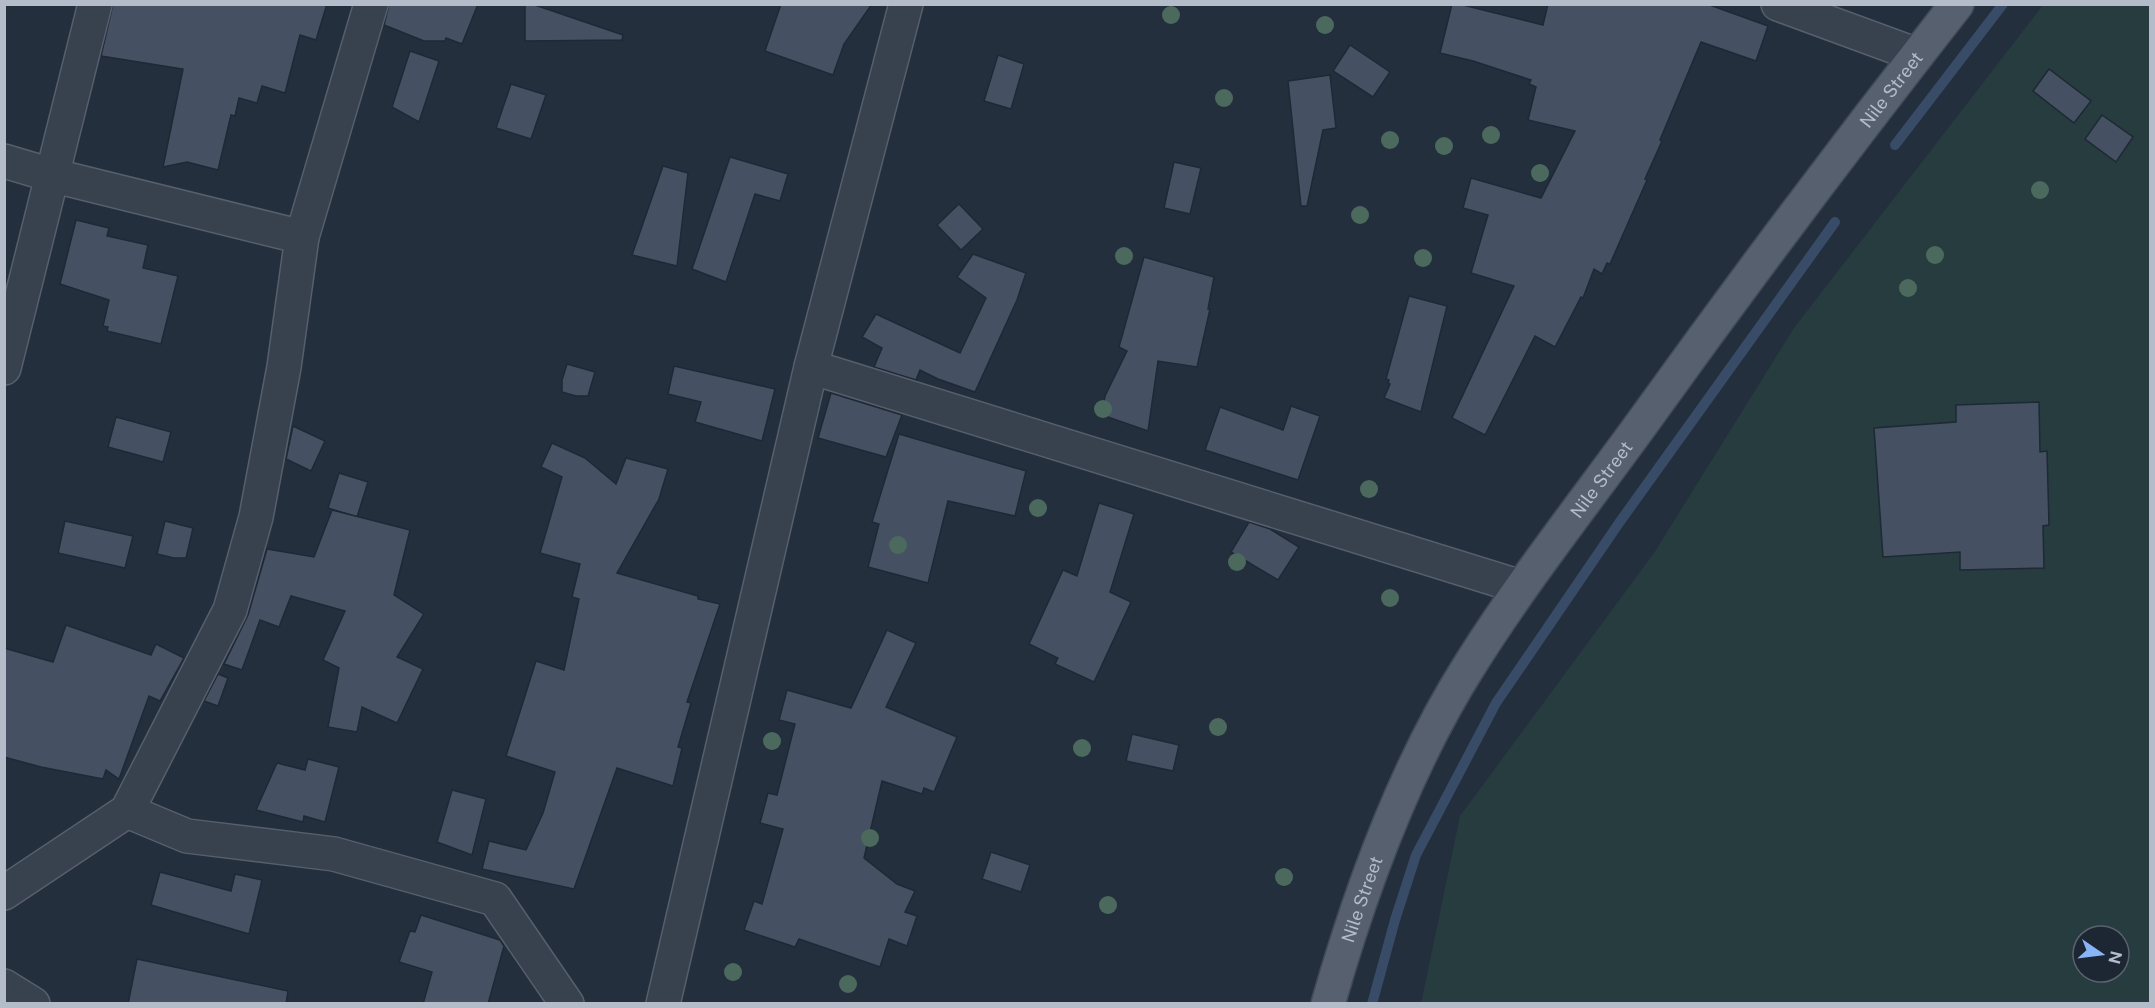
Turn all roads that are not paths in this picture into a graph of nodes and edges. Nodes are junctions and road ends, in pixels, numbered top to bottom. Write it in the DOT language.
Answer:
graph roads {
  1 [pos="94,4"];
  2 [pos="371,4"];
  3 [pos="906,4"];
  4 [pos="1778,4"];
  5 [pos="1957,4"];
  6 [pos="1917,55"];
  7 [pos="4,161"];
  8 [pos="51,175"];
  9 [pos="302,237"];
  10 [pos="4,368"];
  11 [pos="811,368"];
  12 [pos="1521,587"];
  13 [pos="128,811"];
  14 [pos="4,893"];
  15 [pos="4,986"];
  16 [pos="33,1004"];
  17 [pos="567,1004"];
  18 [pos="663,1004"];
  19 [pos="1328,1004"];
  1 -- 8 [label="street"];
  2 -- 9 [label="street"];
  3 -- 11 [label="street"];
  4 -- 6 [label="street"];
  5 -- 6 [label="main road, Nile Street"];
  6 -- 12 [label="main road, Nile Street"];
  7 -- 8 [label="street"];
  8 -- 9 [label="street"];
  8 -- 10 [label="street"];
  9 -- 13 [label="street"];
  11 -- 12 [label="street"];
  11 -- 18 [label="street"];
  12 -- 19 [label="main road, Nile Street"];
  13 -- 14 [label="street"];
  13 -- 17 [label="street"];
  15 -- 16 [label="street"];
}
